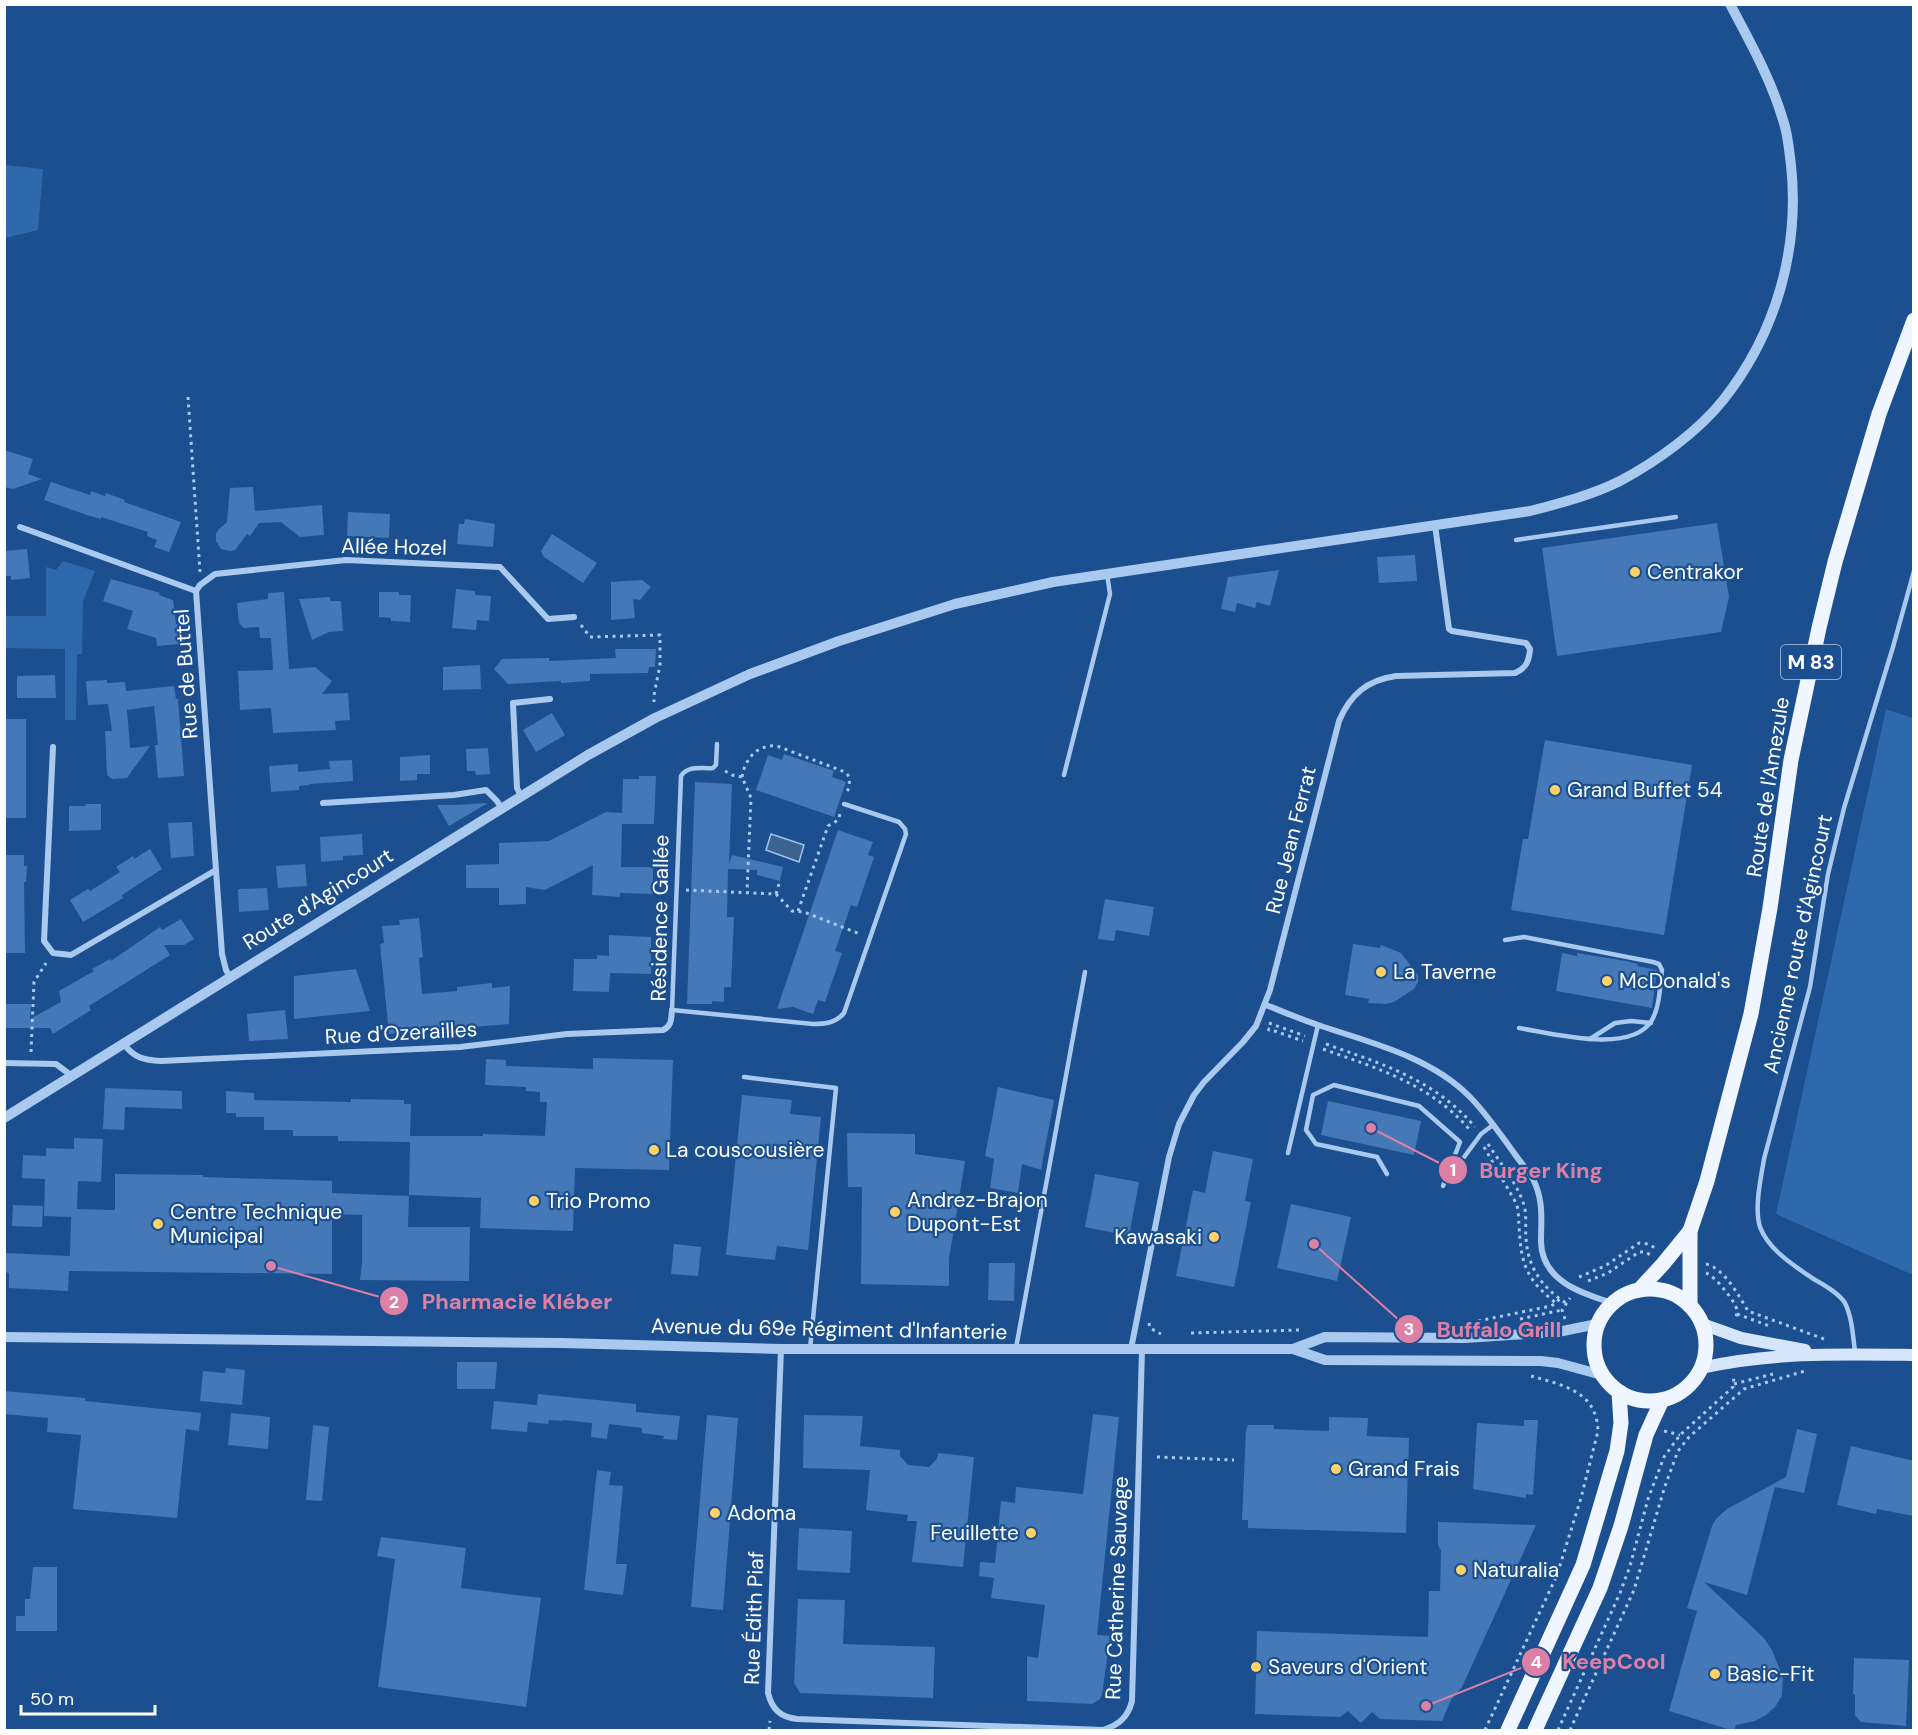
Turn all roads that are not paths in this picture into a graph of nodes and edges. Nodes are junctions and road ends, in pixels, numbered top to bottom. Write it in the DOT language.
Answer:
graph roads {
  1 [pos="1730,4"];
  2 [pos="1914,320"];
  3 [pos="1676,516"];
  4 [pos="1435,525"];
  5 [pos="20,527"];
  6 [pos="1516,540"];
  7 [pos="1914,571"];
  8 [pos="1107,574"];
  9 [pos="196,591"];
  10 [pos="574,617"];
  11 [pos="550,699"];
  12 [pos="717,744"];
  13 [pos="53,747"];
  14 [pos="1064,775"];
  15 [pos="521,796"];
  16 [pos="323,803"];
  17 [pos="844,804"];
  18 [pos="502,809"];
  19 [pos="216,870"];
  20 [pos="1505,940"];
  21 [pos="1085,972"];
  22 [pos="230,977"];
  23 [pos="1266,1005"];
  24 [pos="672,1010"];
  25 [pos="1651,1023"];
  26 [pos="1318,1025"];
  27 [pos="1519,1028"];
  28 [pos="1590,1040"];
  29 [pos="124,1044"];
  30 [pos="4,1063"];
  31 [pos="72,1076"];
  32 [pos="744,1077"];
  33 [pos="4,1118"];
  34 [pos="1493,1125"];
  35 [pos="1287,1153"];
  36 [pos="1387,1174"];
  37 [pos="1690,1231"];
  38 [pos="1639,1290"];
  39 [pos="1612,1303"];
  40 [pos="1690,1306"];
  41 [pos="1597,1324"];
  42 [pos="1702,1324"];
  43 [pos="4,1337"];
  44 [pos="780,1349"];
  45 [pos="810,1349"];
  46 [pos="1293,1349"];
  47 [pos="1015,1350"];
  48 [pos="1131,1350"];
  49 [pos="1142,1350"];
  50 [pos="1824,1354"];
  51 [pos="1856,1354"];
  52 [pos="1914,1355"];
  53 [pos="1701,1368"];
  54 [pos="1602,1376"];
  55 [pos="1619,1392"];
  56 [pos="1662,1400"];
  57 [pos="772,1707"];
  58 [pos="1508,1731"];
  59 [pos="1535,1731"];
  1 -- 4 [label="street, Route d'Agincourt"];
  2 -- 37 [label="main road, Route de l'Amezule / M 83"];
  3 -- 6 [label="lane"];
  4 -- 8 [label="street, Route d'Agincourt"];
  4 -- 23 [label="street, Rue Jean Ferrat"];
  5 -- 9 [label="street, Rue de Buttel"];
  7 -- 51 [label="lane, Ancienne route d'Agincourt"];
  8 -- 14 [label="lane"];
  8 -- 15 [label="street, Route d'Agincourt"];
  9 -- 10 [label="street, Allée Hozel"];
  9 -- 19 [label="street, Rue de Buttel"];
  11 -- 15 [label="street"];
  12 -- 24 [label="lane, Résidence Gallée"];
  13 -- 19 [label="street"];
  15 -- 18 [label="street, Route d'Agincourt"];
  16 -- 18 [label="street"];
  17 -- 24 [label="lane, Résidence Gallée"];
  18 -- 22 [label="street, Route d'Agincourt"];
  19 -- 22 [label="street, Rue de Buttel"];
  20 -- 25 [label="lane"];
  21 -- 47 [label="lane"];
  22 -- 29 [label="street, Route d'Agincourt"];
  23 -- 26 [label="street"];
  23 -- 48 [label="street, Rue Jean Ferrat"];
  24 -- 29 [label="street, Rue d'Ozerailles"];
  25 -- 28 [label="lane"];
  25 -- 28 [label="lane"];
  26 -- 34 [label="street"];
  26 -- 35 [label="lane"];
  27 -- 28 [label="lane"];
  29 -- 31 [label="street, Route d'Agincourt"];
  30 -- 31 [label="street"];
  31 -- 33 [label="street, Route d'Agincourt"];
  32 -- 45 [label="lane"];
  34 -- 36 [label="lane"];
  34 -- 39 [label="street"];
  37 -- 38 [label="main road, Route de l'Amezule / M 83"];
  37 -- 40 [label="main road, Route de l'Amezule / M 83"];
  38 -- 39 [label="main road"];
  38 -- 40 [label="main road"];
  39 -- 41 [label="main road"];
  40 -- 42 [label="main road"];
  41 -- 46 [label="street, Avenue du 69e Régiment d'Infanterie"];
  41 -- 54 [label="main road"];
  42 -- 50 [label="main road"];
  42 -- 53 [label="main road"];
  43 -- 44 [label="street, Avenue du 69e Régiment d'Infanterie"];
  44 -- 45 [label="street, Avenue du 69e Régiment d'Infanterie"];
  44 -- 57 [label="street, Rue Édith Piaf"];
  45 -- 47 [label="street, Avenue du 69e Régiment d'Infanterie"];
  46 -- 49 [label="street, Avenue du 69e Régiment d'Infanterie"];
  46 -- 54 [label="street, Avenue du 69e Régiment d'Infanterie"];
  47 -- 48 [label="street, Avenue du 69e Régiment d'Infanterie"];
  48 -- 49 [label="street, Avenue du 69e Régiment d'Infanterie"];
  49 -- 57 [label="street, Rue Catherine Sauvage"];
  50 -- 51 [label="main road"];
  50 -- 53 [label="main road"];
  51 -- 52 [label="main road"];
  53 -- 56 [label="main road"];
  54 -- 55 [label="main road"];
  55 -- 56 [label="main road"];
  55 -- 58 [label="main road"];
  56 -- 59 [label="main road"];
}
